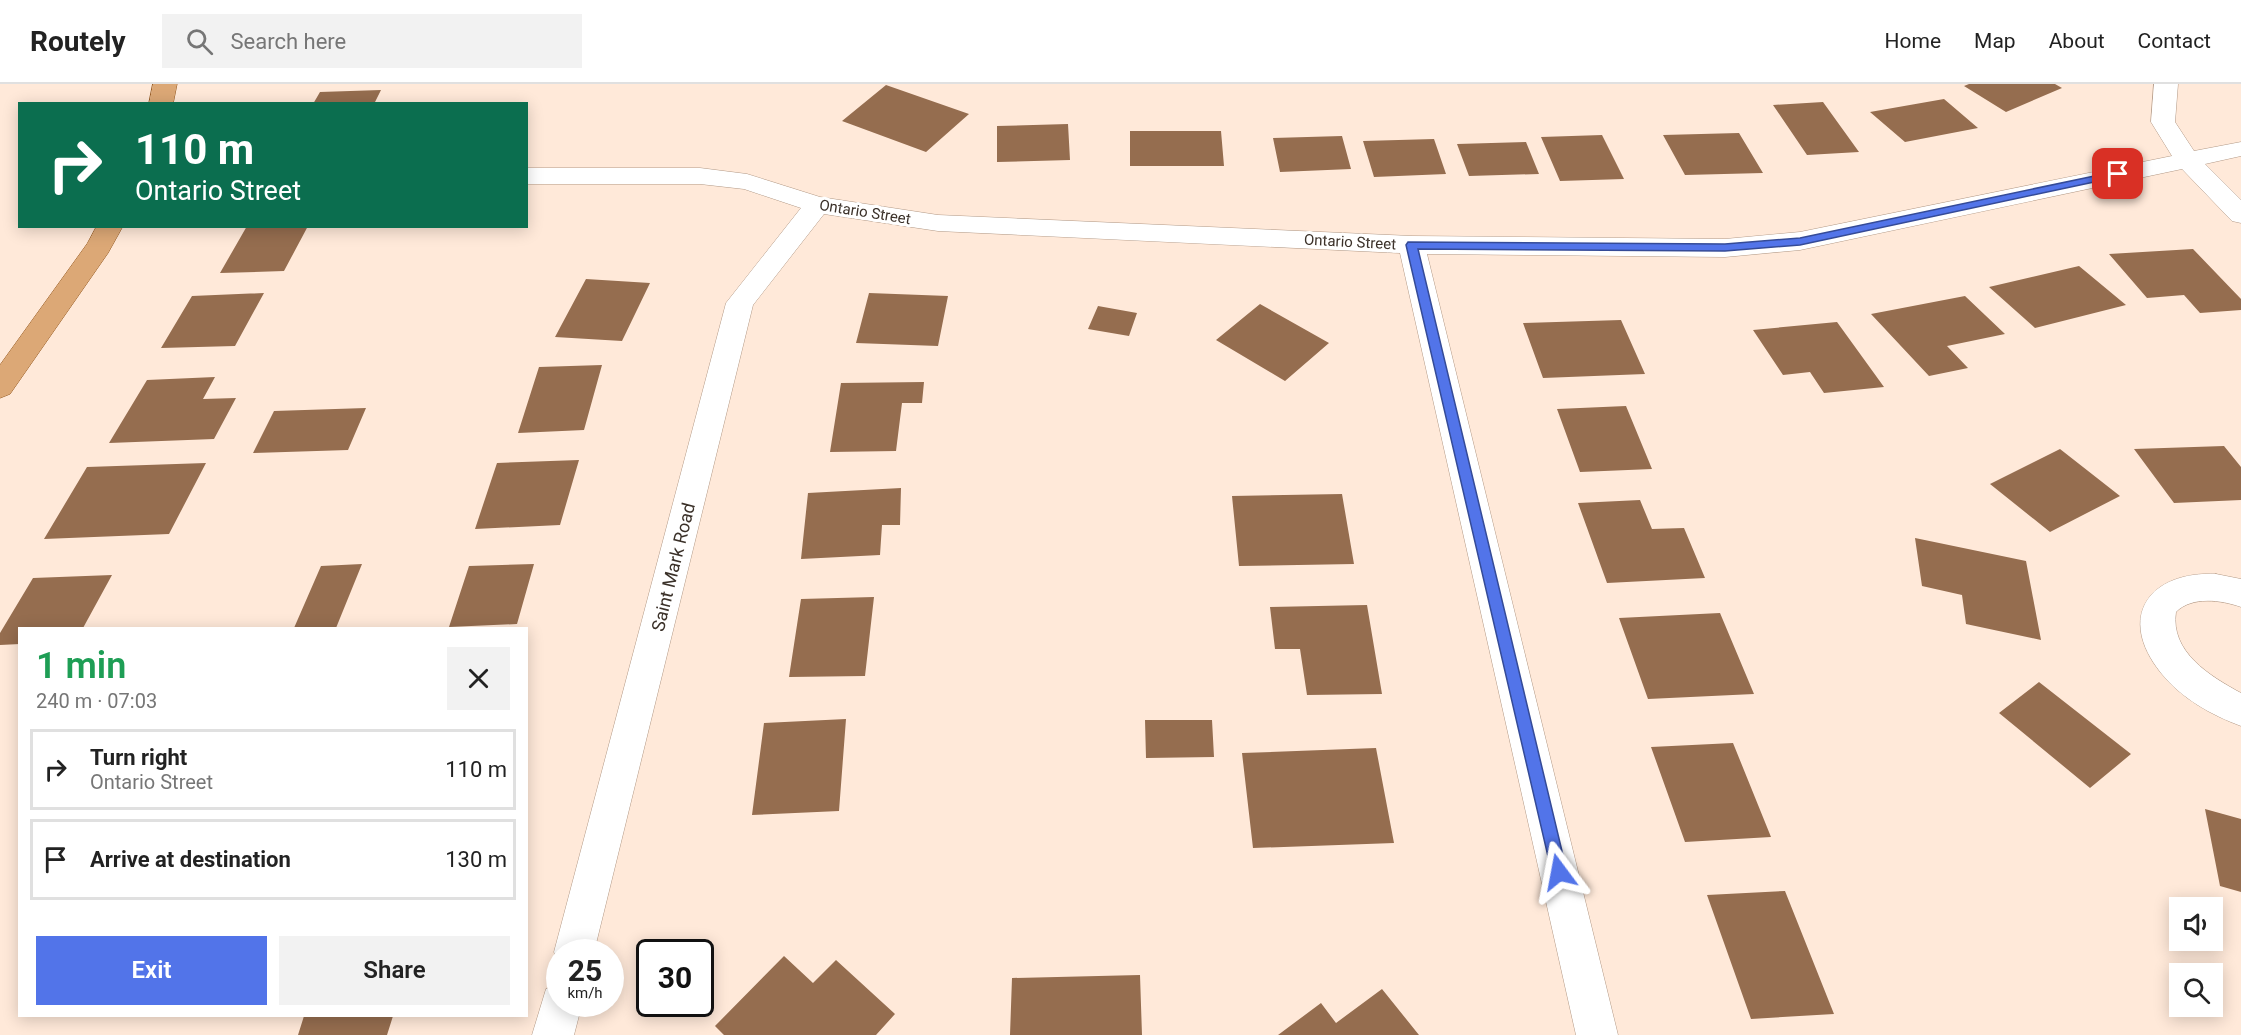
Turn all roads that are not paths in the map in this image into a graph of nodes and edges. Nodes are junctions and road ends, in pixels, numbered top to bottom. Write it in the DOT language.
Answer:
graph roads {
  1 [pos="165,84"];
  2 [pos="2166,84"];
  3 [pos="161,102"];
  4 [pos="2241,149"];
  5 [pos="2186,159"];
  6 [pos="528,176"];
  7 [pos="817,205"];
  8 [pos="2241,215"];
  9 [pos="109,228"];
  10 [pos="1412,245"];
  11 [pos="0,387"];
  12 [pos="2241,593"];
  13 [pos="2241,710"];
  14 [pos="577,939"];
  15 [pos="558,1017"];
  16 [pos="553,1035"];
  17 [pos="1597,1035"];
  1 -- 3 [label="main road"];
  2 -- 5 [label="street"];
  4 -- 5 [label="street, Ontario Street"];
  5 -- 8 [label="street"];
  5 -- 10 [label="street, Ontario Street"];
  6 -- 7 [label="street, Ontario Street"];
  7 -- 10 [label="street, Ontario Street"];
  7 -- 14 [label="street, Saint Mark Road"];
  9 -- 11 [label="main road"];
  10 -- 17 [label="street"];
  12 -- 13 [label="street"];
  15 -- 16 [label="street"];
}
